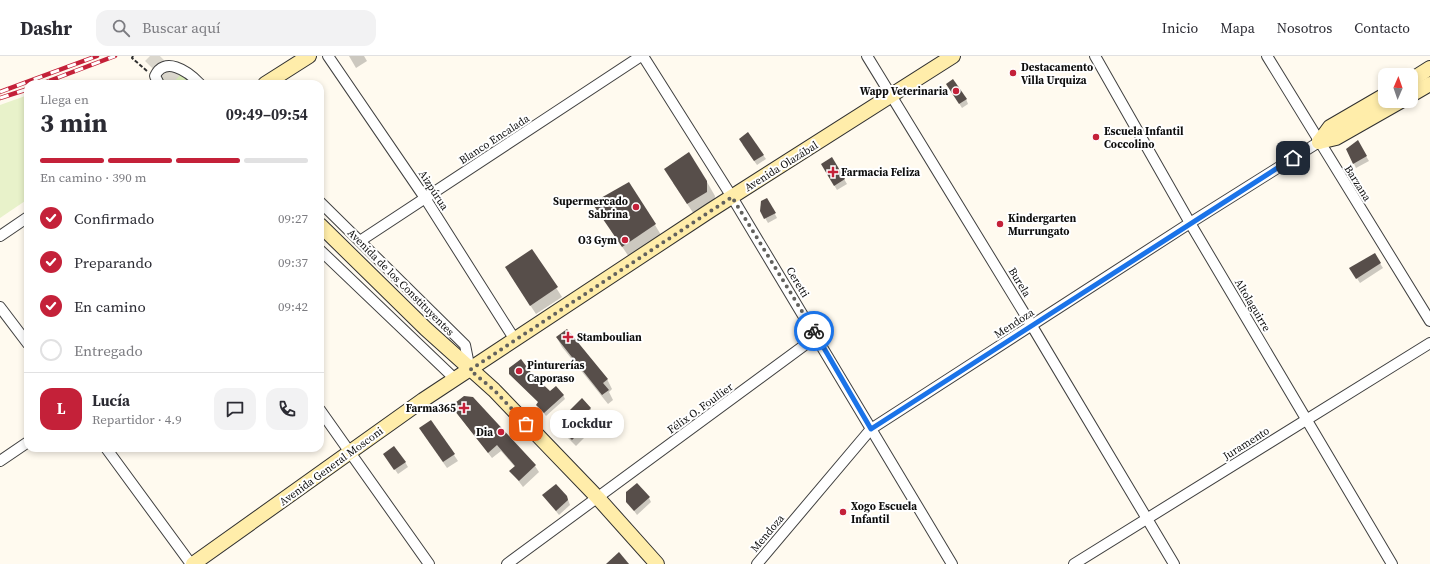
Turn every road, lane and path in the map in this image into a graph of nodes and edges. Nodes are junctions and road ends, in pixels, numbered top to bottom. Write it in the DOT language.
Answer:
graph roads {
  1 [pos="133,56"];
  2 [pos="309,56"];
  3 [pos="328,56"];
  4 [pos="642,56"];
  5 [pos="867,56"];
  6 [pos="953,56"];
  7 [pos="1095,56"];
  8 [pos="1267,56"];
  9 [pos="1430,68"];
  10 [pos="1418,76"];
  11 [pos="157,80"];
  12 [pos="196,80"];
  13 [pos="270,80"];
  14 [pos="1430,84"];
  15 [pos="1418,91"];
  16 [pos="892,95"];
  17 [pos="1378,99"];
  18 [pos="1389,108"];
  19 [pos="1319,142"];
  20 [pos="732,197"];
  21 [pos="426,198"];
  22 [pos="324,206"];
  23 [pos="24,220"];
  24 [pos="1190,223"];
  25 [pos="324,229"];
  26 [pos="0,236"];
  27 [pos="360,241"];
  28 [pos="324,254"];
  29 [pos="0,307"];
  30 [pos="1430,321"];
  31 [pos="1032,326"];
  32 [pos="817,336"];
  33 [pos="24,339"];
  34 [pos="516,340"];
  35 [pos="1430,343"];
  36 [pos="470,370"];
  37 [pos="455,379"];
  38 [pos="324,415"];
  39 [pos="1307,419"];
  40 [pos="871,429"];
  41 [pos="24,445"];
  42 [pos="350,451"];
  43 [pos="109,452"];
  44 [pos="0,461"];
  45 [pos="598,498"];
  46 [pos="1147,518"];
  47 [pos="192,564"];
  48 [pos="429,564"];
  49 [pos="507,564"];
  50 [pos="657,564"];
  51 [pos="757,564"];
  52 [pos="952,564"];
  53 [pos="1074,564"];
  54 [pos="1174,564"];
  55 [pos="1392,564"];
  1 -- 11 [label="path"];
  2 -- 13 [label="main road"];
  3 -- 21 [label="street, Aizpúrua"];
  4 -- 20 [label="street, Ceretti"];
  4 -- 21 [label="street, Blanco Encalada"];
  5 -- 16 [label="street, Burela"];
  6 -- 16 [label="main road, Avenida Olazábal"];
  7 -- 24 [label="street, Altolaguirre"];
  8 -- 19 [label="street, Barzana"];
  9 -- 10 [label="main road"];
  11 -- 12 [label="street"];
  14 -- 15 [label="main road"];
  16 -- 20 [label="main road, Avenida Olazábal"];
  16 -- 31 [label="street, Burela"];
  17 -- 19 [label="main road"];
  18 -- 19 [label="main road"];
  19 -- 24 [label="street, Mendoza"];
  19 -- 30 [label="street, Barzana"];
  20 -- 32 [label="street, Ceretti"];
  20 -- 34 [label="main road, Avenida Olazábal"];
  21 -- 27 [label="street, Blanco Encalada"];
  21 -- 34 [label="street, Aizpúrua"];
  22 -- 27 [label="street, Avenida de los Constituyentes"];
  23 -- 26 [label="street"];
  24 -- 31 [label="street, Mendoza"];
  24 -- 39 [label="street, Altolaguirre"];
  25 -- 36 [label="main road, Avenida de los Constituyentes"];
  27 -- 36 [label="street, Avenida de los Constituyentes"];
  28 -- 37 [label="street"];
  29 -- 33 [label="street"];
  31 -- 40 [label="street, Mendoza"];
  31 -- 46 [label="street, Burela"];
  32 -- 40 [label="street, Ceretti"];
  32 -- 45 [label="street, Félix O. Foullier"];
  34 -- 36 [label="main road, Avenida Olazábal"];
  35 -- 39 [label="street, Juramento"];
  36 -- 37 [label="main road, Avenida General Mosconi"];
  36 -- 45 [label="main road, Avenida de los Constituyentes"];
  37 -- 42 [label="main road, Avenida General Mosconi"];
  38 -- 42 [label="street"];
  39 -- 46 [label="street, Juramento"];
  39 -- 55 [label="street, Altolaguirre"];
  40 -- 51 [label="street, Mendoza"];
  40 -- 52 [label="street, Ceretti"];
  41 -- 44 [label="street"];
  42 -- 47 [label="main road, Avenida General Mosconi"];
  42 -- 48 [label="street"];
  43 -- 47 [label="street"];
  45 -- 49 [label="street, Félix O. Foullier"];
  45 -- 50 [label="main road, Avenida de los Constituyentes"];
  46 -- 53 [label="street, Juramento"];
  46 -- 54 [label="street, Burela"];
}
